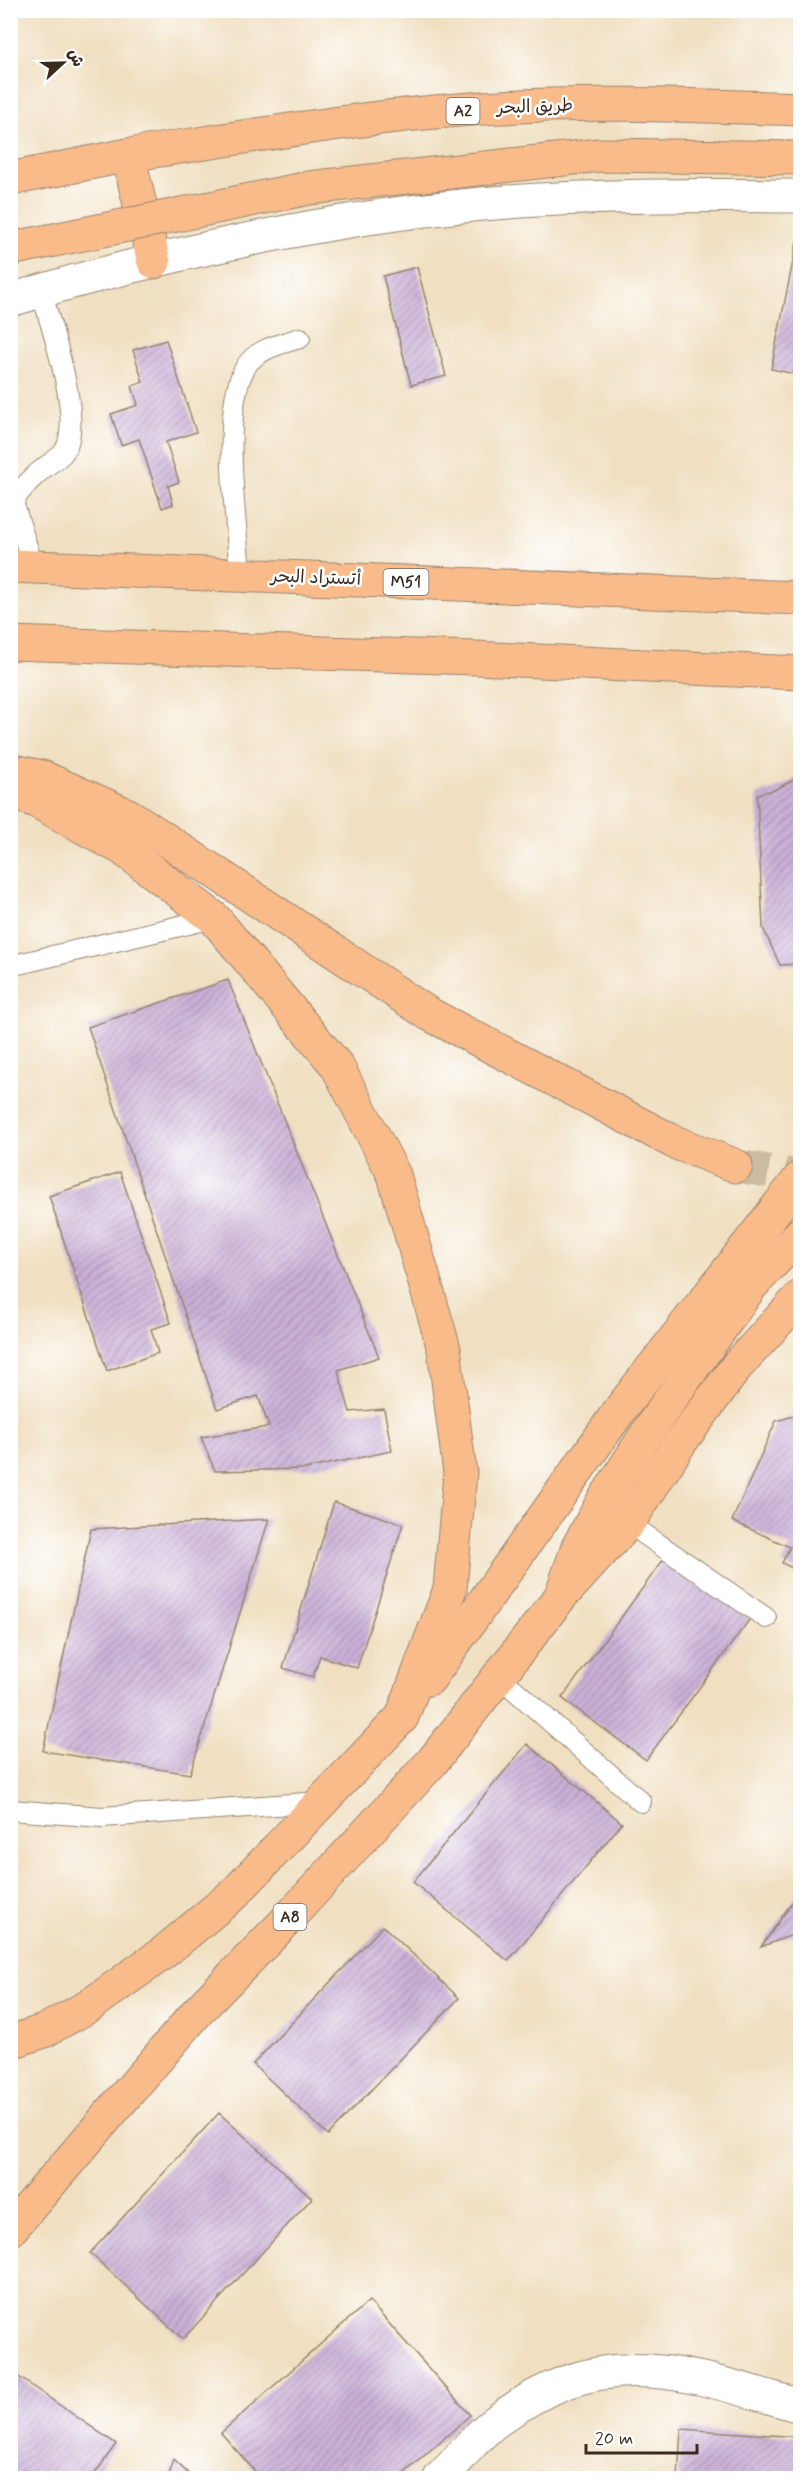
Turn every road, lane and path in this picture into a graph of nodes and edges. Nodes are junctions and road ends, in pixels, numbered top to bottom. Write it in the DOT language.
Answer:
graph roads {
  1 [pos="801,109"];
  2 [pos="128,155"];
  3 [pos="801,158"];
  4 [pos="10,179"];
  5 [pos="801,195"];
  6 [pos="10,249"];
  7 [pos="154,262"];
  8 [pos="41,290"];
  9 [pos="10,300"];
  10 [pos="300,338"];
  11 [pos="22,566"];
  12 [pos="240,575"];
  13 [pos="801,598"];
  14 [pos="10,643"];
  15 [pos="801,673"];
  16 [pos="10,770"];
  17 [pos="10,792"];
  18 [pos="214,918"];
  19 [pos="10,966"];
  20 [pos="736,1166"];
  21 [pos="801,1178"];
  22 [pos="801,1234"];
  23 [pos="801,1297"];
  24 [pos="628,1523"];
  25 [pos="561,1596"];
  26 [pos="766,1617"];
  27 [pos="500,1677"];
  28 [pos="402,1717"];
  29 [pos="321,1802"];
  30 [pos="641,1802"];
  31 [pos="10,1810"];
  32 [pos="10,2042"];
  33 [pos="10,2230"];
  34 [pos="801,2406"];
  35 [pos="440,2478"];
  1 -- 2 [label="main road, طريق البحر / A2"];
  2 -- 4 [label="main road, A2"];
  2 -- 7 [label="main road"];
  3 -- 6 [label="main road, bridge"];
  5 -- 7 [label="street"];
  7 -- 8 [label="street"];
  8 -- 9 [label="street"];
  8 -- 11 [label="lane"];
  10 -- 12 [label="lane"];
  11 -- 12 [label="main road, أتستراد البحر / M51"];
  12 -- 13 [label="main road, أتستراد البحر / M51"];
  14 -- 15 [label="main road"];
  16 -- 20 [label="main road"];
  17 -- 18 [label="main road"];
  18 -- 19 [label="lane"];
  18 -- 28 [label="main road"];
  21 -- 28 [label="main road"];
  22 -- 25 [label="main road"];
  23 -- 24 [label="main road"];
  24 -- 25 [label="main road"];
  24 -- 26 [label="lane"];
  25 -- 27 [label="main road, A8"];
  27 -- 30 [label="lane"];
  27 -- 33 [label="main road, A8"];
  28 -- 29 [label="main road"];
  29 -- 31 [label="lane"];
  29 -- 32 [label="main road"];
  34 -- 35 [label="street"];
}
